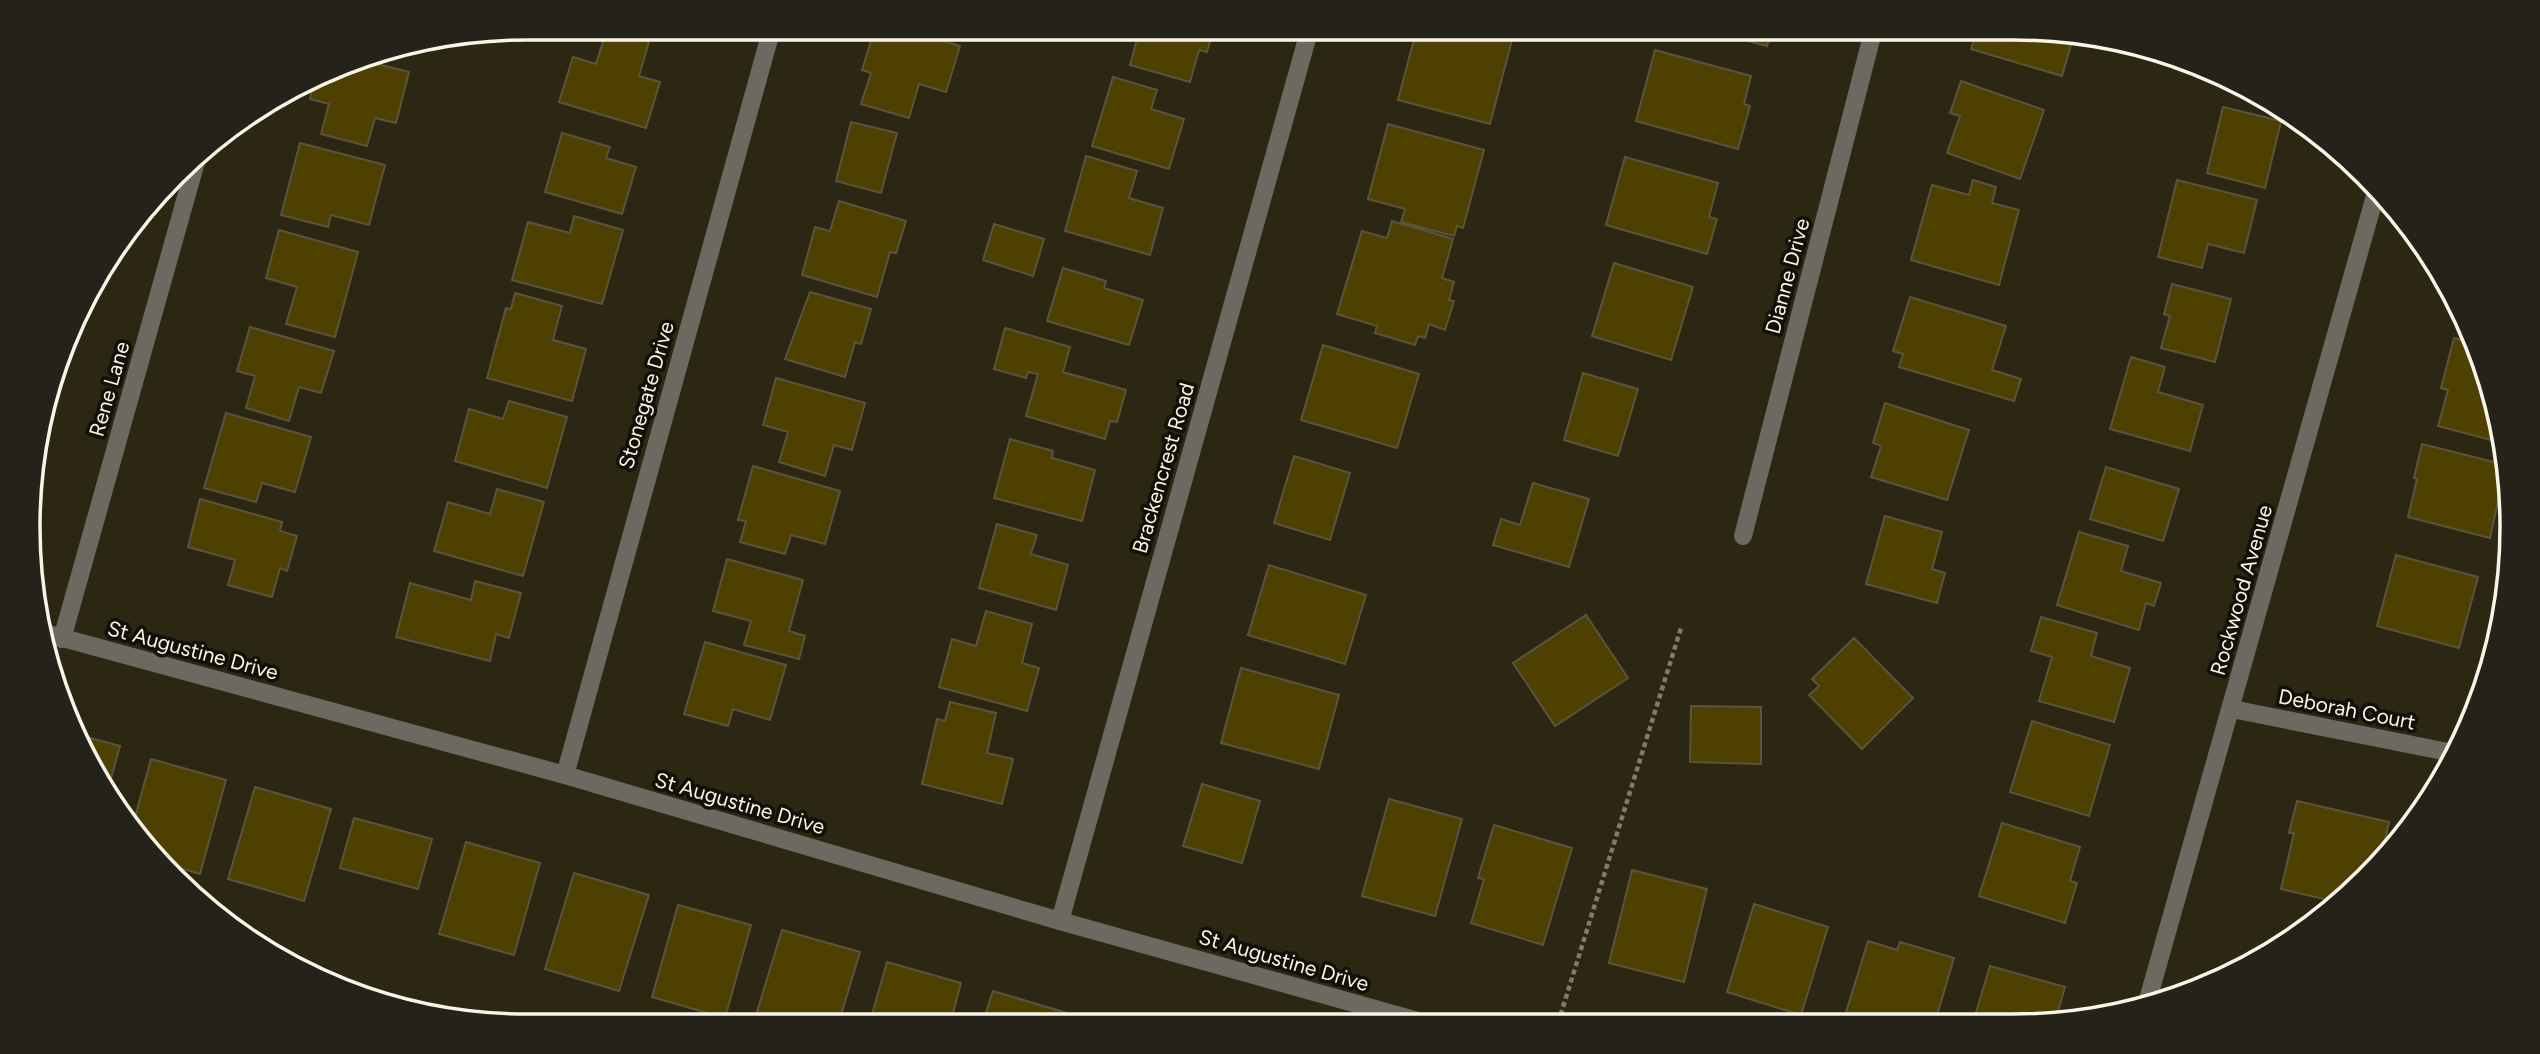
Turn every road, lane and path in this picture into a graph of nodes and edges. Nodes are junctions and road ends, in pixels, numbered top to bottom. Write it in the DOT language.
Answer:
graph roads {
  1 [pos="769,40"];
  2 [pos="1307,40"];
  3 [pos="1871,40"];
  4 [pos="193,174"];
  5 [pos="2374,201"];
  6 [pos="1743,536"];
  7 [pos="1681,628"];
  8 [pos="53,636"];
  9 [pos="62,639"];
  10 [pos="2232,709"];
  11 [pos="2445,751"];
  12 [pos="565,775"];
  13 [pos="1060,921"];
  14 [pos="2150,994"];
  15 [pos="1390,1014"];
  16 [pos="1561,1014"];
  1 -- 12 [label="street, Stonegate Drive"];
  2 -- 13 [label="street, Brackencrest Road"];
  3 -- 6 [label="street, Dianne Drive"];
  4 -- 9 [label="street, Rene Lane"];
  5 -- 10 [label="street, Rockwood Avenue"];
  7 -- 16 [label="path"];
  8 -- 9 [label="street, St Augustine Drive"];
  9 -- 12 [label="street, St Augustine Drive"];
  10 -- 11 [label="street, Deborah Court"];
  10 -- 14 [label="street, Rockwood Avenue"];
  12 -- 13 [label="street, St Augustine Drive"];
  13 -- 15 [label="street, St Augustine Drive"];
}
